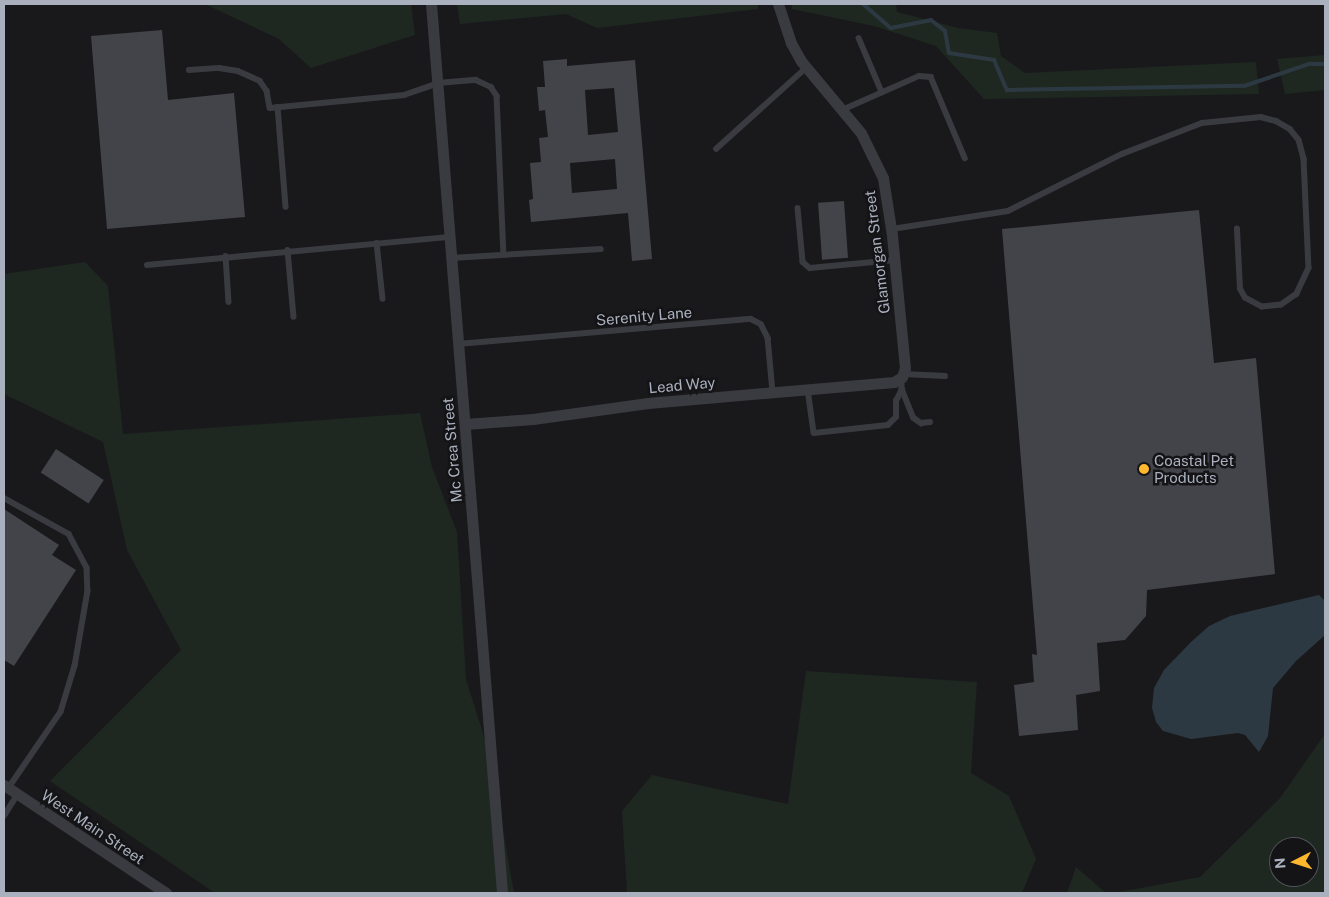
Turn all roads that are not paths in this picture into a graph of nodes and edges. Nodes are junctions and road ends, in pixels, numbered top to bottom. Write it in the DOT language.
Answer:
graph roads {
  1 [pos="431,4"];
  2 [pos="778,4"];
  3 [pos="859,38"];
  4 [pos="806,68"];
  5 [pos="189,70"];
  6 [pos="438,83"];
  7 [pos="882,92"];
  8 [pos="278,108"];
  9 [pos="842,110"];
  10 [pos="716,149"];
  11 [pos="965,158"];
  12 [pos="286,207"];
  13 [pos="798,208"];
  14 [pos="892,229"];
  15 [pos="1237,229"];
  16 [pos="450,237"];
  17 [pos="377,243"];
  18 [pos="602,249"];
  19 [pos="288,250"];
  20 [pos="504,255"];
  21 [pos="226,256"];
  22 [pos="452,258"];
  23 [pos="895,260"];
  24 [pos="147,265"];
  25 [pos="382,299"];
  26 [pos="229,302"];
  27 [pos="294,316"];
  28 [pos="458,344"];
  29 [pos="903,376"];
  30 [pos="945,376"];
  31 [pos="808,389"];
  32 [pos="902,390"];
  33 [pos="773,392"];
  34 [pos="930,422"];
  35 [pos="465,424"];
  36 [pos="4,498"];
  37 [pos="10,789"];
  38 [pos="4,816"];
  39 [pos="166,893"];
  40 [pos="502,893"];
  1 -- 6 [label="street, Mc Crea Street"];
  2 -- 4 [label="street, Glamorgan Street"];
  3 -- 7 [label="lane"];
  4 -- 9 [label="street, Glamorgan Street"];
  4 -- 10 [label="lane"];
  5 -- 8 [label="lane"];
  6 -- 8 [label="lane"];
  6 -- 16 [label="street, Mc Crea Street"];
  6 -- 20 [label="lane"];
  7 -- 9 [label="lane"];
  7 -- 11 [label="lane"];
  8 -- 12 [label="lane"];
  9 -- 14 [label="street, Glamorgan Street"];
  13 -- 23 [label="lane"];
  14 -- 15 [label="lane"];
  14 -- 23 [label="street, Glamorgan Street"];
  16 -- 17 [label="lane"];
  16 -- 22 [label="street, Mc Crea Street"];
  17 -- 19 [label="lane"];
  17 -- 25 [label="lane"];
  18 -- 20 [label="lane"];
  19 -- 21 [label="lane"];
  19 -- 27 [label="lane"];
  20 -- 22 [label="lane"];
  21 -- 24 [label="lane"];
  21 -- 26 [label="lane"];
  22 -- 28 [label="street, Mc Crea Street"];
  23 -- 29 [label="street, Glamorgan Street"];
  28 -- 33 [label="lane, Serenity Lane"];
  28 -- 35 [label="street, Mc Crea Street"];
  29 -- 30 [label="lane"];
  29 -- 31 [label="street, Lead Way"];
  29 -- 32 [label="lane"];
  31 -- 32 [label="lane"];
  31 -- 33 [label="street, Lead Way"];
  32 -- 34 [label="lane"];
  33 -- 35 [label="street, Lead Way"];
  35 -- 40 [label="street, Mc Crea Street"];
  36 -- 37 [label="lane"];
  37 -- 38 [label="lane"];
  37 -- 39 [label="street, West Main Street"];
}
